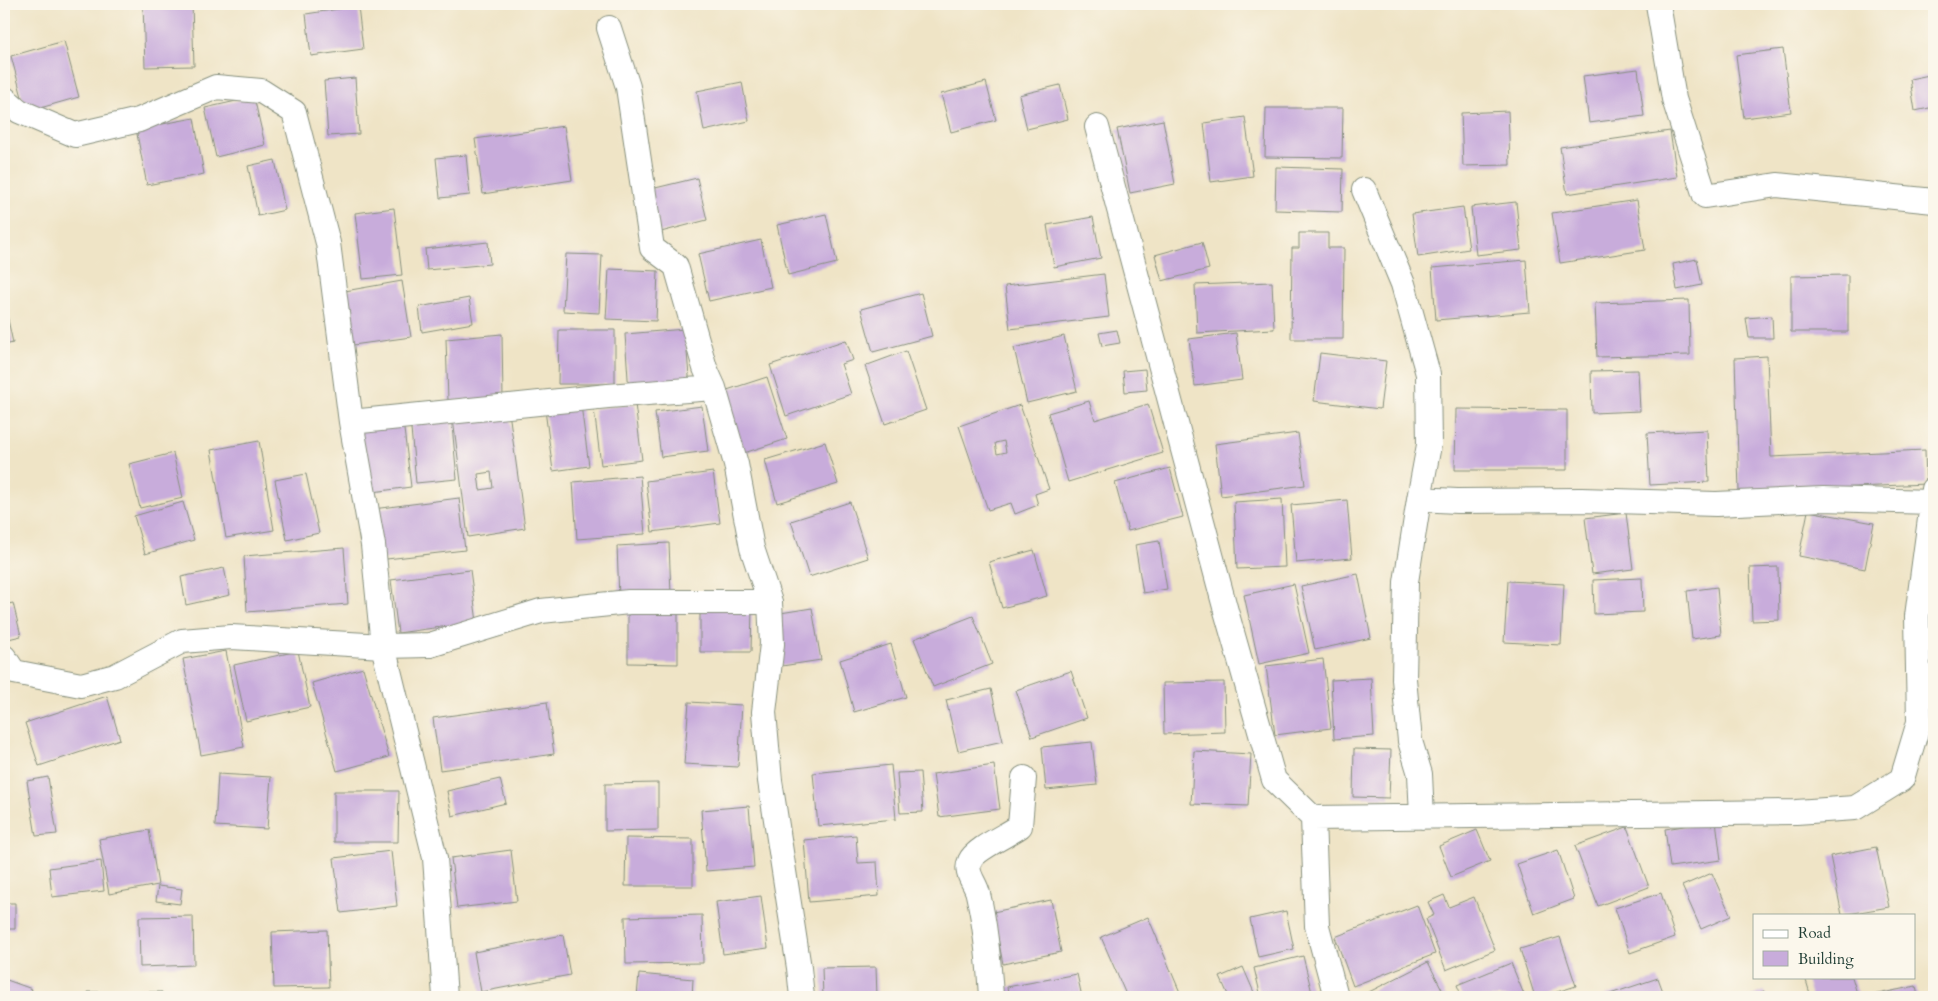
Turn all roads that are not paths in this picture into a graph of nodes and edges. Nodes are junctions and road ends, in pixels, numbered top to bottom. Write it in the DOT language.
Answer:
graph roads {
  1 [pos="1658,4"];
  2 [pos="609,28"];
  3 [pos="4,98"];
  4 [pos="1096,127"];
  5 [pos="1364,190"];
  6 [pos="1934,201"];
  7 [pos="714,388"];
  8 [pos="351,422"];
  9 [pos="1933,496"];
  10 [pos="1419,499"];
  11 [pos="770,602"];
  12 [pos="1926,619"];
  13 [pos="383,646"];
  14 [pos="4,657"];
  15 [pos="1024,778"];
  16 [pos="1422,817"];
  17 [pos="1313,818"];
  18 [pos="445,997"];
  19 [pos="802,997"];
  20 [pos="991,997"];
  21 [pos="1336,997"];
  1 -- 6 [label="street"];
  2 -- 7 [label="street"];
  3 -- 8 [label="street"];
  4 -- 17 [label="street"];
  5 -- 10 [label="street"];
  7 -- 8 [label="street"];
  7 -- 11 [label="street"];
  8 -- 13 [label="street"];
  9 -- 10 [label="street"];
  9 -- 12 [label="street"];
  10 -- 16 [label="street"];
  11 -- 13 [label="street"];
  11 -- 19 [label="street"];
  12 -- 16 [label="street"];
  13 -- 14 [label="street"];
  13 -- 18 [label="street"];
  15 -- 20 [label="street"];
  16 -- 17 [label="street"];
  17 -- 21 [label="street"];
}
